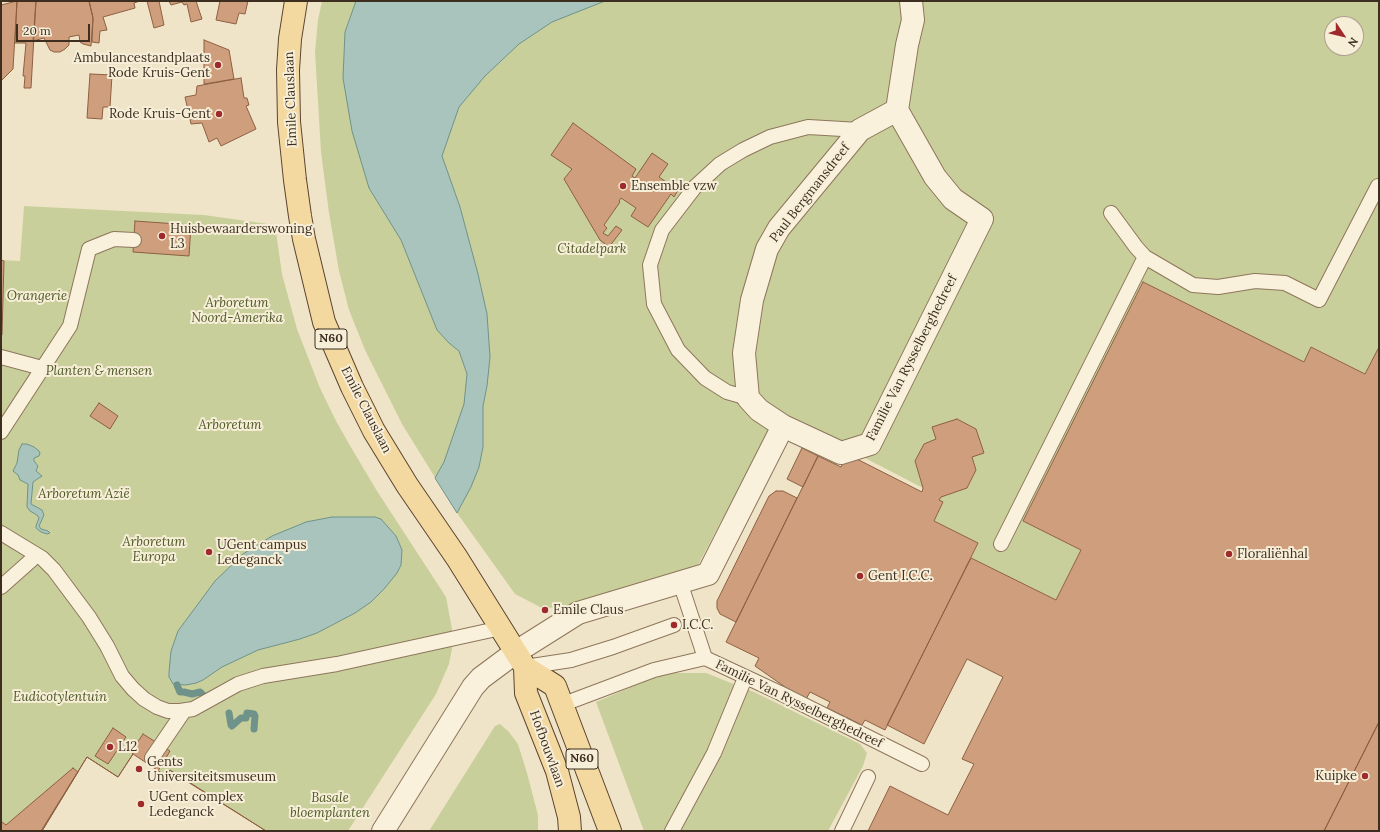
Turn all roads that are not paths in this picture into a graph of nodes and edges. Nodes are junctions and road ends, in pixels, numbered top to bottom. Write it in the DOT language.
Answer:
graph roads {
  1 [pos="296,1"];
  2 [pos="911,1"];
  3 [pos="898,110"];
  4 [pos="860,130"];
  5 [pos="1378,186"];
  6 [pos="1111,213"];
  7 [pos="134,240"];
  8 [pos="1145,257"];
  9 [pos="1,357"];
  10 [pos="42,368"];
  11 [pos="748,398"];
  12 [pos="3,425"];
  13 [pos="784,426"];
  14 [pos="1,533"];
  15 [pos="1001,544"];
  16 [pos="37,555"];
  17 [pos="680,582"];
  18 [pos="1,587"];
  19 [pos="674,625"];
  20 [pos="501,628"];
  21 [pos="705,658"];
  22 [pos="521,660"];
  23 [pos="745,678"];
  24 [pos="558,696"];
  25 [pos="184,711"];
  26 [pos="152,758"];
  27 [pos="922,764"];
  28 [pos="868,778"];
  29 [pos="383,831"];
  30 [pos="570,831"];
  31 [pos="610,831"];
  32 [pos="672,831"];
  33 [pos="842,831"];
  1 -- 20 [label="main road, Emile Clauslaan / N60"];
  2 -- 3 [label="street"];
  3 -- 4 [label="street, Paul Bergmansdreef"];
  3 -- 13 [label="street, Familie Van Rysselberghedreef"];
  4 -- 11 [label="street, Paul Bergmansdreef"];
  4 -- 11 [label="lane, Paul Bergmansdreef"];
  5 -- 8 [label="lane"];
  6 -- 8 [label="lane"];
  7 -- 10 [label="lane"];
  8 -- 15 [label="lane"];
  9 -- 10 [label="lane"];
  10 -- 12 [label="lane"];
  11 -- 13 [label="street, Paul Bergmansdreef"];
  13 -- 17 [label="street"];
  14 -- 16 [label="lane"];
  16 -- 18 [label="lane"];
  16 -- 25 [label="lane"];
  17 -- 21 [label="lane"];
  17 -- 22 [label="street"];
  19 -- 22 [label="lane"];
  20 -- 22 [label="main road, Emile Clauslaan / N60"];
  20 -- 25 [label="lane"];
  21 -- 23 [label="lane, Familie Van Rysselberghedreef"];
  21 -- 24 [label="lane, Familie Van Rysselberghedreef"];
  22 -- 24 [label="main road, N60"];
  22 -- 29 [label="street"];
  22 -- 30 [label="main road, Hofbouwlaan"];
  23 -- 27 [label="lane, Familie Van Rysselberghedreef"];
  23 -- 32 [label="lane"];
  24 -- 31 [label="main road, N60"];
  25 -- 26 [label="lane"];
  28 -- 33 [label="lane"];
}
